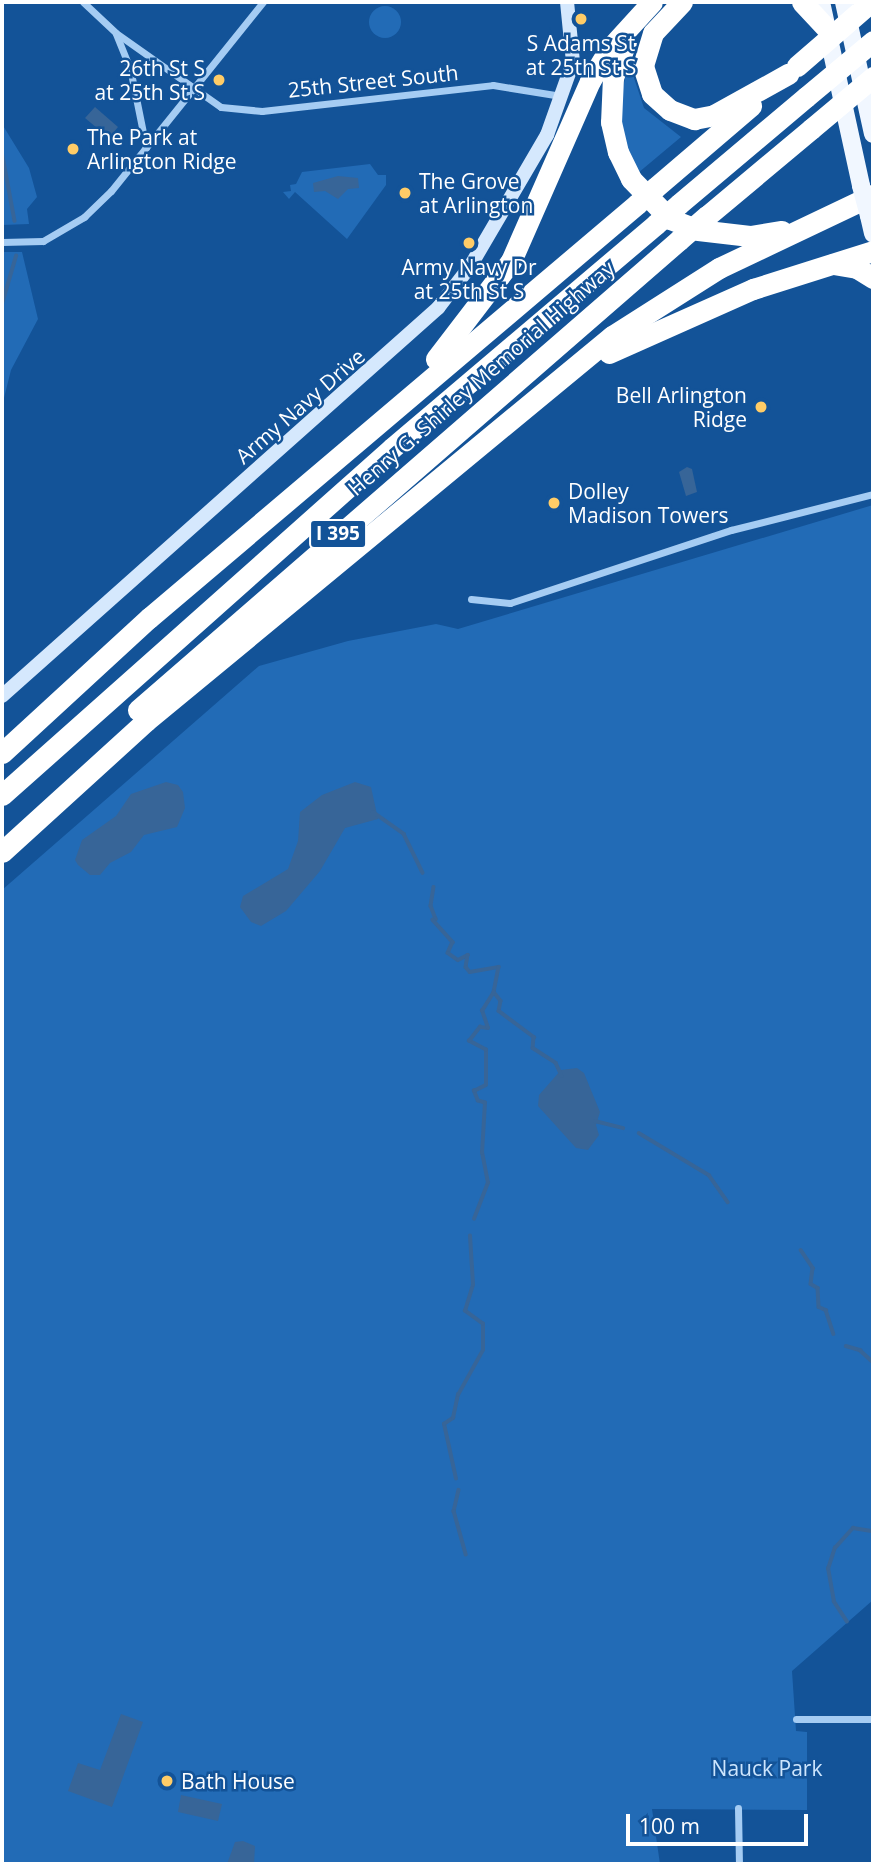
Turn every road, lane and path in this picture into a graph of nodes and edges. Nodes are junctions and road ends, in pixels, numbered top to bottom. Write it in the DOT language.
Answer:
graph roads {
  1 [pos="83,2"];
  2 [pos="263,2"];
  3 [pos="566,2"];
  4 [pos="682,2"];
  5 [pos="802,2"];
  6 [pos="821,2"];
  7 [pos="844,2"];
  8 [pos="871,2"];
  9 [pos="650,5"];
  10 [pos="827,29"];
  11 [pos="116,33"];
  12 [pos="873,41"];
  13 [pos="793,70"];
  14 [pos="873,77"];
  15 [pos="192,89"];
  16 [pos="562,96"];
  17 [pos="873,134"];
  18 [pos="146,147"];
  19 [pos="867,190"];
  20 [pos="822,220"];
  21 [pos="873,234"];
  22 [pos="2,242"];
  23 [pos="873,251"];
  24 [pos="831,264"];
  25 [pos="873,278"];
  26 [pos="374,425"];
  27 [pos="503,426"];
  28 [pos="873,494"];
  29 [pos="471,599"];
  30 [pos="2,696"];
  31 [pos="2,753"];
  32 [pos="2,795"];
  33 [pos="2,834"];
  34 [pos="2,852"];
  35 [pos="796,1719"];
  36 [pos="873,1719"];
  37 [pos="738,1808"];
  38 [pos="739,1864"];
  1 -- 11 [label="street, 25th Street South"];
  2 -- 15 [label="street"];
  3 -- 16 [label="street, Army Navy Drive"];
  4 -- 13 [label="highway"];
  5 -- 10 [label="highway"];
  6 -- 10 [label="main road"];
  7 -- 17 [label="main road"];
  8 -- 13 [label="highway, Henry G. Shirley Memorial Highway / I 395, bridge"];
  9 -- 20 [label="highway"];
  9 -- 26 [label="highway"];
  10 -- 19 [label="main road"];
  11 -- 15 [label="street, 25th Street South"];
  11 -- 18 [label="street"];
  12 -- 32 [label="highway, bridge"];
  13 -- 26 [label="highway, Henry G. Shirley Memorial Highway / I 395, bridge"];
  14 -- 33 [label="highway, Henry G. Shirley Memorial Highway / I 395, bridge"];
  15 -- 16 [label="street, 25th Street South"];
  15 -- 18 [label="street"];
  16 -- 30 [label="street, Army Navy Drive"];
  18 -- 22 [label="street"];
  19 -- 20 [label="highway"];
  19 -- 21 [label="main road, bridge"];
  20 -- 27 [label="highway"];
  23 -- 24 [label="highway"];
  24 -- 25 [label="highway"];
  24 -- 27 [label="highway"];
  26 -- 31 [label="highway, Henry G. Shirley Memorial Highway / I 395"];
  27 -- 34 [label="highway"];
  28 -- 29 [label="street"];
  35 -- 36 [label="street"];
  37 -- 38 [label="street"];
}
